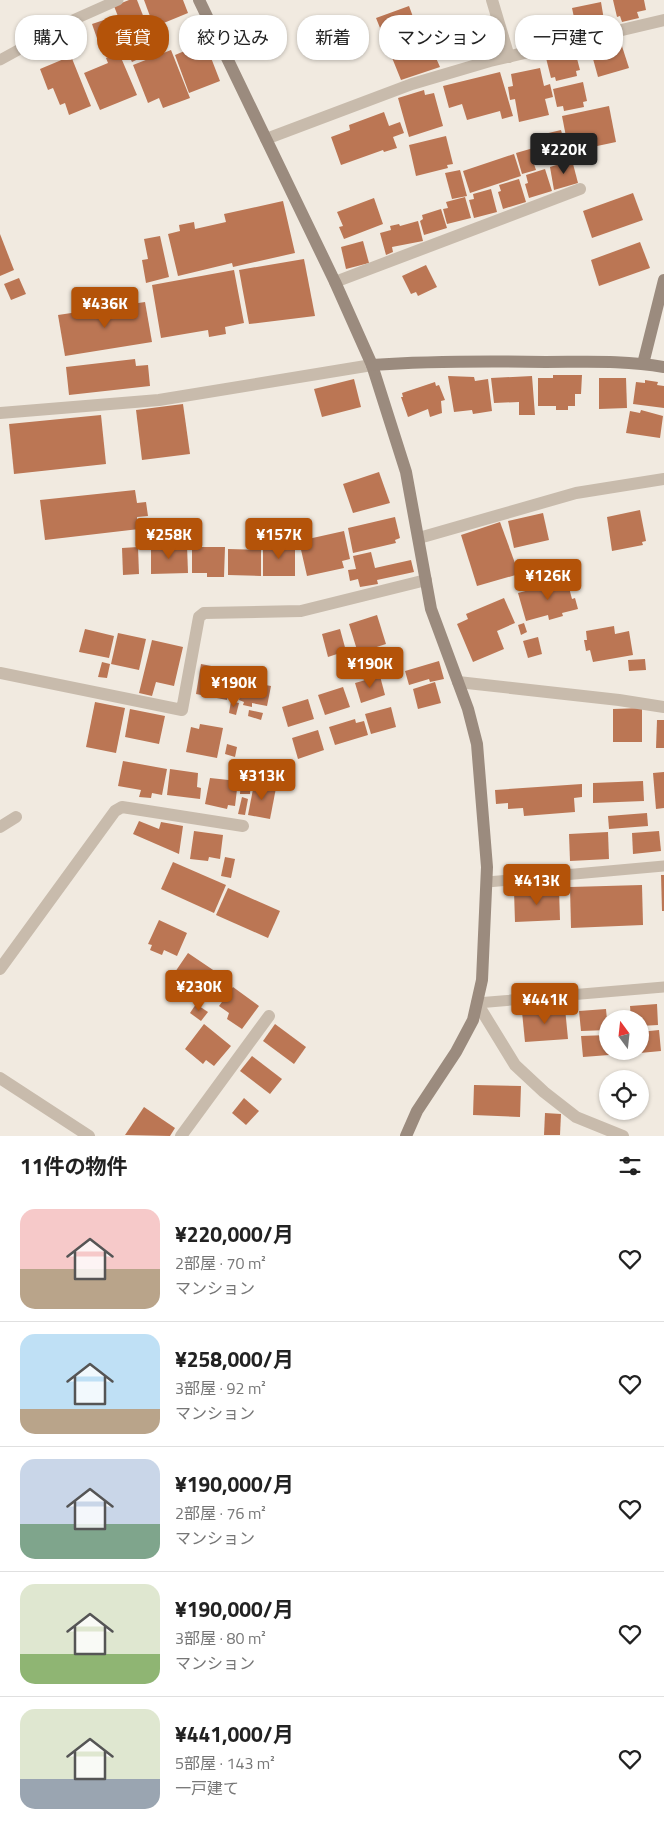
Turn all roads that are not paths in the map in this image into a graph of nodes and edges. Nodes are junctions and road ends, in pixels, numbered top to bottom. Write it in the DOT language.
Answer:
graph roads {
  1 [pos="118,0"];
  2 [pos="200,0"];
  3 [pos="492,0"];
  4 [pos="664,20"];
  5 [pos="509,58"];
  6 [pos="0,60"];
  7 [pos="266,140"];
  8 [pos="580,189"];
  9 [pos="664,280"];
  10 [pos="335,282"];
  11 [pos="643,364"];
  12 [pos="372,365"];
  13 [pos="664,368"];
  14 [pos="0,413"];
  15 [pos="664,478"];
  16 [pos="419,538"];
  17 [pos="426,580"];
  18 [pos="0,673"];
  19 [pos="458,682"];
  20 [pos="664,707"];
  21 [pos="16,817"];
  22 [pos="243,826"];
  23 [pos="0,827"];
  24 [pos="664,866"];
  25 [pos="487,882"];
  26 [pos="0,969"];
  27 [pos="664,987"];
  28 [pos="477,1002"];
  29 [pos="269,1016"];
  30 [pos="0,1078"];
  31 [pos="89,1136"];
  32 [pos="181,1136"];
  33 [pos="406,1136"];
  34 [pos="623,1136"];
  1 -- 6 [label="lane"];
  2 -- 7 [label="street"];
  3 -- 5 [label="street"];
  4 -- 5 [label="street"];
  5 -- 7 [label="street"];
  7 -- 10 [label="street"];
  8 -- 10 [label="street"];
  9 -- 11 [label="street"];
  10 -- 12 [label="street"];
  11 -- 12 [label="street"];
  11 -- 13 [label="street"];
  12 -- 14 [label="street"];
  12 -- 16 [label="street"];
  15 -- 16 [label="street"];
  16 -- 17 [label="street"];
  17 -- 18 [label="street"];
  17 -- 19 [label="street"];
  19 -- 20 [label="street"];
  19 -- 25 [label="street"];
  21 -- 23 [label="street"];
  22 -- 26 [label="street"];
  24 -- 25 [label="lane"];
  25 -- 28 [label="street"];
  27 -- 28 [label="lane"];
  28 -- 33 [label="street"];
  28 -- 34 [label="street"];
  29 -- 32 [label="street"];
  30 -- 31 [label="street"];
}
